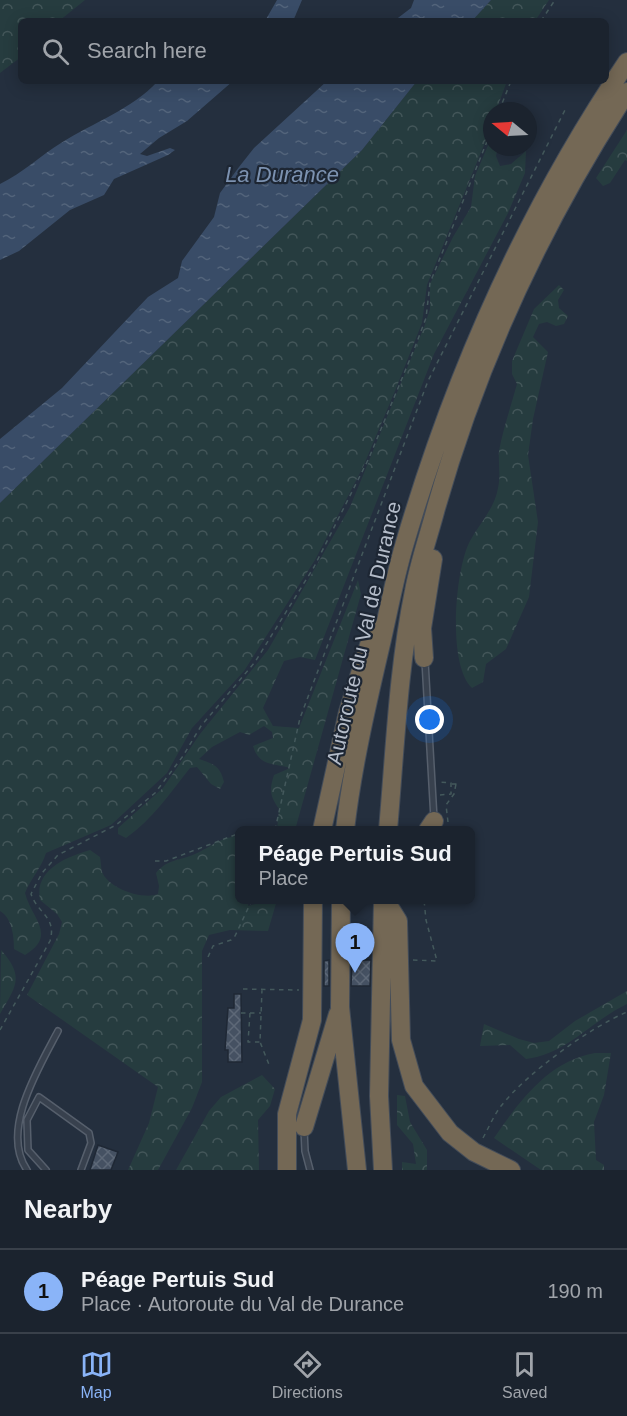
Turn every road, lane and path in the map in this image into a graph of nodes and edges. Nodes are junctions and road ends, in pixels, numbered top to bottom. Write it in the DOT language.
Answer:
graph roads {
  1 [pos="555,0"];
  2 [pos="543,18"];
  3 [pos="627,62"];
  4 [pos="510,84"];
  5 [pos="627,92"];
  6 [pos="503,102"];
  7 [pos="564,110"];
  8 [pos="483,151"];
  9 [pos="442,486"];
  10 [pos="403,548"];
  11 [pos="424,658"];
  12 [pos="436,782"];
  13 [pos="451,784"];
  14 [pos="438,795"];
  15 [pos="437,824"];
  16 [pos="276,826"];
  17 [pos="323,826"];
  18 [pos="346,826"];
  19 [pos="388,826"];
  20 [pos="235,835"];
  21 [pos="155,861"];
  22 [pos="250,904"];
  23 [pos="313,904"];
  24 [pos="341,904"];
  25 [pos="384,904"];
  26 [pos="387,904"];
  27 [pos="424,904"];
  28 [pos="208,957"];
  29 [pos="406,960"];
  30 [pos="243,989"];
  31 [pos="262,989"];
  32 [pos="304,990"];
  33 [pos="340,1007"];
  34 [pos="627,1012"];
  35 [pos="241,1013"];
  36 [pos="250,1013"];
  37 [pos="262,1013"];
  38 [pos="0,1030"];
  39 [pos="58,1031"];
  40 [pos="260,1042"];
  41 [pos="270,1067"];
  42 [pos="304,1127"];
  43 [pos="483,1138"];
  44 [pos="27,1170"];
  45 [pos="46,1170"];
  46 [pos="81,1170"];
  47 [pos="287,1170"];
  48 [pos="310,1170"];
  49 [pos="357,1170"];
  50 [pos="383,1170"];
  51 [pos="511,1170"];
  1 -- 2 [label="path"];
  3 -- 10 [label="highway, Autoroute du Val de Durance"];
  4 -- 6 [label="path"];
  5 -- 9 [label="highway, Autoroute du Val de Durance"];
  7 -- 16 [label="path"];
  8 -- 38 [label="path"];
  9 -- 11 [label="highway"];
  9 -- 19 [label="highway, Autoroute du Val de Durance"];
  10 -- 17 [label="highway"];
  10 -- 18 [label="highway, Autoroute du Val de Durance"];
  11 -- 15 [label="lane"];
  12 -- 13 [label="path"];
  13 -- 14 [label="path"];
  13 -- 15 [label="path"];
  20 -- 21 [label="path"];
  22 -- 28 [label="path"];
  23 -- 47 [label="highway"];
  24 -- 33 [label="highway"];
  25 -- 50 [label="highway"];
  26 -- 51 [label="highway"];
  27 -- 29 [label="path"];
  30 -- 31 [label="path"];
  31 -- 32 [label="path"];
  31 -- 37 [label="path"];
  33 -- 42 [label="highway"];
  33 -- 49 [label="highway"];
  34 -- 43 [label="path"];
  35 -- 36 [label="path"];
  36 -- 37 [label="path"];
  36 -- 40 [label="path"];
  37 -- 40 [label="path"];
  39 -- 44 [label="lane"];
  40 -- 41 [label="path"];
  42 -- 48 [label="lane"];
  45 -- 46 [label="lane"];
}
